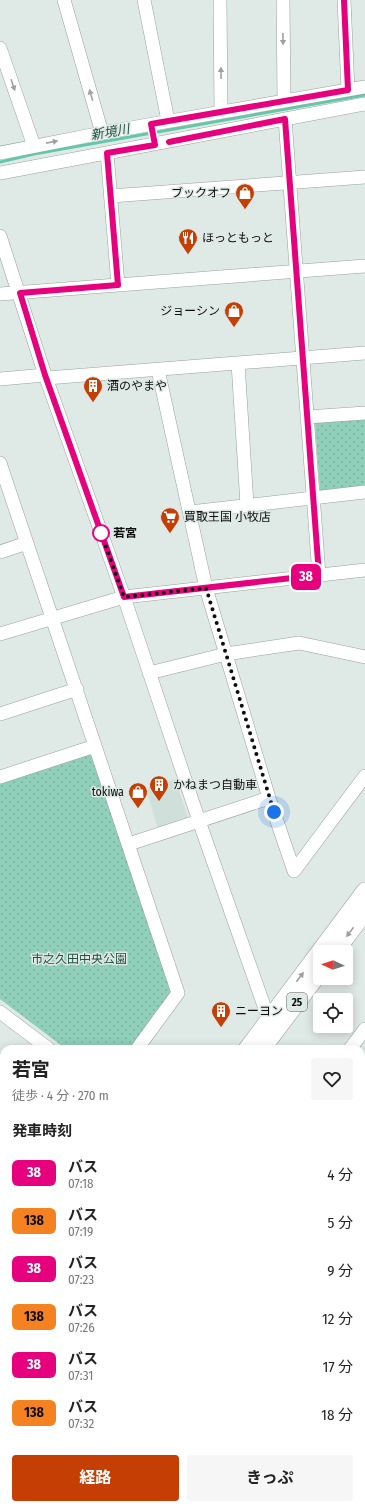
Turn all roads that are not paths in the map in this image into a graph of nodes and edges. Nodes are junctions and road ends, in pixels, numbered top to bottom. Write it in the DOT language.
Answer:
graph roads {
  1 [pos="64,0"];
  2 [pos="144,0"];
  3 [pos="220,0"];
  4 [pos="283,0"];
  5 [pos="344,0"];
  6 [pos="0,48"];
  7 [pos="365,87"];
  8 [pos="348,90"];
  9 [pos="284,101"];
  10 [pos="365,104"];
  11 [pos="221,112"];
  12 [pos="285,119"];
  13 [pos="168,121"];
  14 [pos="152,128"];
  15 [pos="102,133"];
  16 [pos="155,145"];
  17 [pos="34,146"];
  18 [pos="0,153"];
  19 [pos="107,153"];
  20 [pos="0,173"];
  21 [pos="365,177"];
  22 [pos="290,183"];
  23 [pos="111,196"];
  24 [pos="0,236"];
  25 [pos="365,266"];
  26 [pos="296,271"];
  27 [pos="118,285"];
  28 [pos="20,293"];
  29 [pos="0,294"];
  30 [pos="365,353"];
  31 [pos="302,358"];
  32 [pos="238,363"];
  33 [pos="158,370"];
  34 [pos="46,376"];
  35 [pos="0,379"];
  36 [pos="365,413"];
  37 [pos="307,417"];
  38 [pos="0,464"];
  39 [pos="3,483"];
  40 [pos="365,492"];
  41 [pos="313,498"];
  42 [pos="247,505"];
  43 [pos="190,512"];
  44 [pos="27,543"];
  45 [pos="0,552"];
  46 [pos="365,570"];
  47 [pos="319,575"];
  48 [pos="206,588"];
  49 [pos="124,597"];
  50 [pos="53,619"];
  51 [pos="0,634"];
  52 [pos="226,654"];
  53 [pos="365,657"];
  54 [pos="149,673"];
  55 [pos="77,689"];
  56 [pos="0,714"];
  57 [pos="95,746"];
  58 [pos="365,776"];
  59 [pos="0,777"];
  60 [pos="269,798"];
  61 [pos="199,821"];
  62 [pos="129,844"];
  63 [pos="365,891"];
  64 [pos="365,912"];
  65 [pos="340,945"];
  66 [pos="313,980"];
  67 [pos="0,1012"];
  68 [pos="272,1026"];
  69 [pos="365,1029"];
  70 [pos="44,1045"];
  71 [pos="141,1045"];
  72 [pos="251,1045"];
  73 [pos="264,1045"];
  74 [pos="279,1045"];
  75 [pos="353,1045"];
  15 -- 1 [label="street, one-way"];
  2 -- 13 [label="street"];
  11 -- 3 [label="street, one-way"];
  4 -- 9 [label="street, one-way"];
  5 -- 8 [label="street"];
  6 -- 17 [label="street, one-way"];
  7 -- 8 [label="street"];
  8 -- 9 [label="street"];
  9 -- 11 [label="street"];
  10 -- 12 [label="street"];
  11 -- 13 [label="street"];
  12 -- 16 [label="street"];
  12 -- 22 [label="street"];
  13 -- 14 [label="street"];
  14 -- 15 [label="street"];
  14 -- 16 [label="street"];
  17 -- 15 [label="street, one-way"];
  16 -- 19 [label="street"];
  17 -- 18 [label="street"];
  19 -- 20 [label="street"];
  19 -- 23 [label="street"];
  21 -- 22 [label="street"];
  22 -- 23 [label="street"];
  22 -- 26 [label="street"];
  23 -- 27 [label="street"];
  24 -- 28 [label="street"];
  25 -- 26 [label="street"];
  26 -- 27 [label="street"];
  26 -- 31 [label="street"];
  27 -- 28 [label="street"];
  28 -- 29 [label="street"];
  28 -- 34 [label="street"];
  30 -- 31 [label="street"];
  31 -- 32 [label="street"];
  31 -- 37 [label="street"];
  32 -- 33 [label="street"];
  32 -- 42 [label="street"];
  33 -- 34 [label="street"];
  33 -- 43 [label="street"];
  34 -- 35 [label="street"];
  34 -- 49 [label="street"];
  36 -- 37 [label="street"];
  37 -- 41 [label="street"];
  38 -- 39 [label="street"];
  39 -- 44 [label="street"];
  40 -- 41 [label="street"];
  41 -- 42 [label="street"];
  41 -- 47 [label="street"];
  42 -- 43 [label="street"];
  43 -- 48 [label="street"];
  44 -- 45 [label="street"];
  44 -- 50 [label="street"];
  46 -- 47 [label="street"];
  47 -- 48 [label="street"];
  48 -- 49 [label="street"];
  48 -- 52 [label="street"];
  49 -- 50 [label="street"];
  49 -- 54 [label="street"];
  50 -- 51 [label="street"];
  50 -- 55 [label="street"];
  52 -- 53 [label="street"];
  52 -- 54 [label="street"];
  52 -- 60 [label="street"];
  54 -- 61 [label="street"];
  55 -- 56 [label="street"];
  55 -- 57 [label="street"];
  57 -- 59 [label="street"];
  57 -- 62 [label="street"];
  58 -- 60 [label="street"];
  60 -- 61 [label="street"];
  61 -- 62 [label="street"];
  61 -- 68 [label="street"];
  62 -- 71 [label="street"];
  68 -- 63 [label="main road, 25, one-way"];
  64 -- 65 [label="main road, one-way"];
  66 -- 68 [label="main road, 25"];
  67 -- 70 [label="street"];
  68 -- 72 [label="main road"];
  68 -- 73 [label="main road"];
  68 -- 74 [label="main road"];
  69 -- 75 [label="street"];
}
